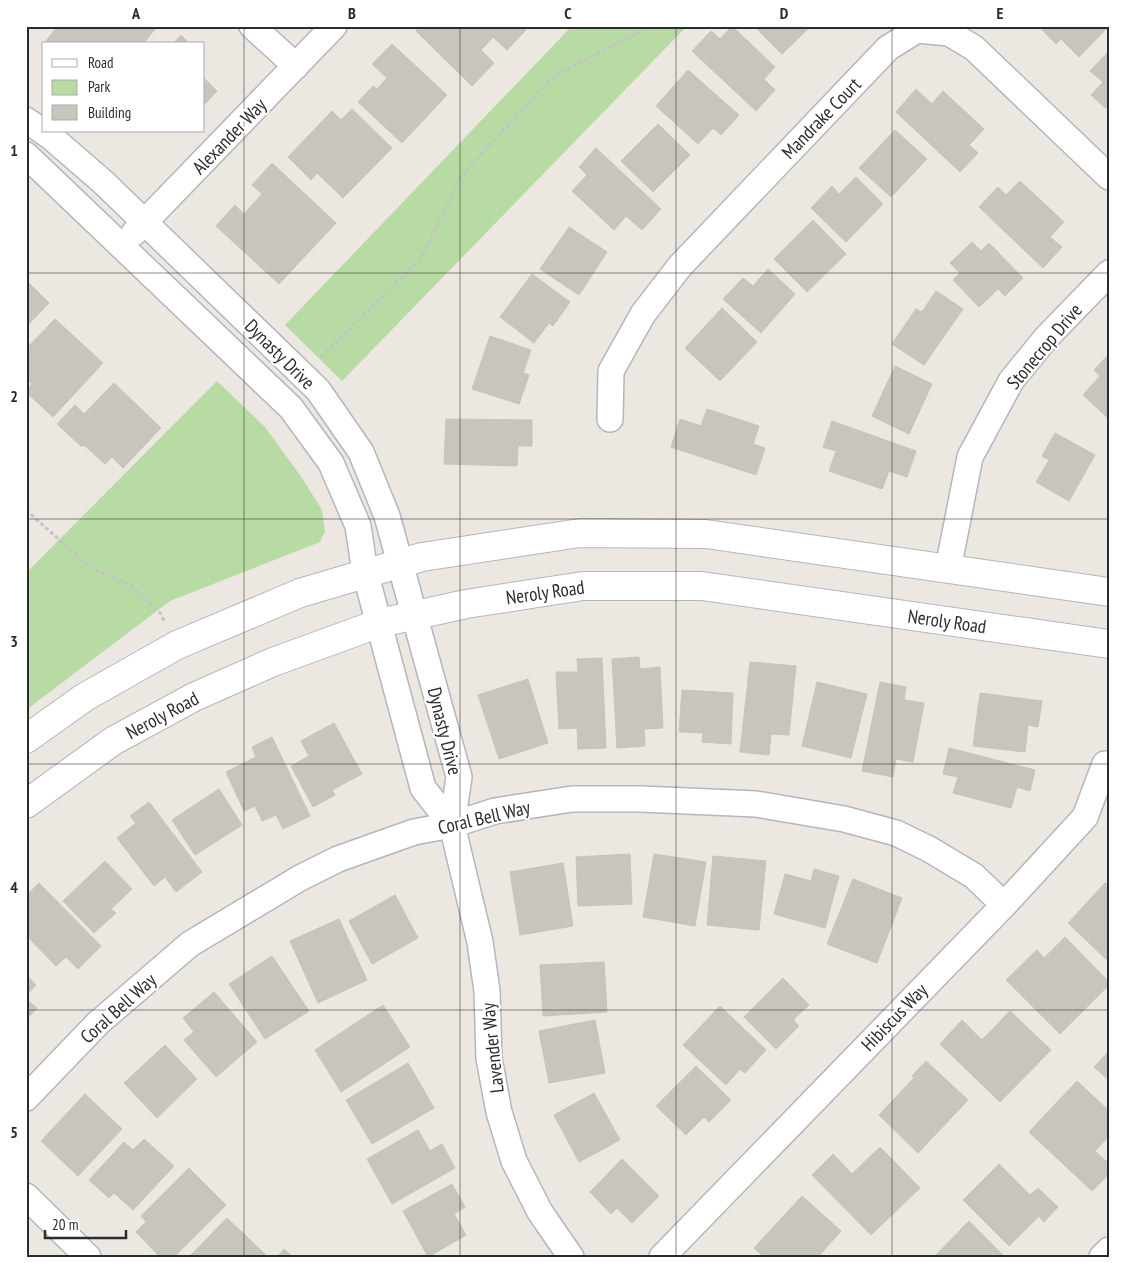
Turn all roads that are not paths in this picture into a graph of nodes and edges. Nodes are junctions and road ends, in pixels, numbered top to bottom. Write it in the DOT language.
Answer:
graph roads {
  1 [pos="252,26"];
  2 [pos="334,26"];
  3 [pos="296,66"];
  4 [pos="26,120"];
  5 [pos="26,155"];
  6 [pos="1109,177"];
  7 [pos="146,222"];
  8 [pos="122,246"];
  9 [pos="1109,273"];
  10 [pos="610,419"];
  11 [pos="399,563"];
  12 [pos="948,569"];
  13 [pos="366,572"];
  14 [pos="1109,592"];
  15 [pos="413,615"];
  16 [pos="380,622"];
  17 [pos="1109,644"];
  18 [pos="26,739"];
  19 [pos="1105,764"];
  20 [pos="26,804"];
  21 [pos="452,825"];
  22 [pos="1004,904"];
  23 [pos="26,1098"];
  24 [pos="26,1196"];
  25 [pos="1109,1250"];
  26 [pos="88,1257"];
  27 [pos="570,1257"];
  28 [pos="662,1257"];
  29 [pos="1102,1257"];
  1 -- 3 [label="street"];
  2 -- 3 [label="street, Alexander Way"];
  3 -- 7 [label="street, Alexander Way"];
  4 -- 7 [label="street, Dynasty Drive"];
  5 -- 8 [label="street, Dynasty Drive"];
  6 -- 10 [label="street, Mandrake Court"];
  7 -- 8 [label="street, Alexander Way"];
  7 -- 11 [label="street, Dynasty Drive"];
  8 -- 13 [label="street, Dynasty Drive"];
  9 -- 12 [label="street, Stonecrop Drive"];
  11 -- 12 [label="street"];
  11 -- 13 [label="street"];
  11 -- 15 [label="street, Dynasty Drive"];
  12 -- 14 [label="street"];
  13 -- 16 [label="street, Dynasty Drive"];
  13 -- 18 [label="street"];
  15 -- 16 [label="street, Neroly Road"];
  15 -- 17 [label="street, Neroly Road"];
  15 -- 21 [label="street, Dynasty Drive"];
  16 -- 20 [label="street, Neroly Road"];
  16 -- 21 [label="street, Dynasty Drive"];
  19 -- 22 [label="street, Hibiscus Way"];
  21 -- 22 [label="street, Coral Bell Way"];
  21 -- 23 [label="street, Coral Bell Way"];
  21 -- 27 [label="street, Lavender Way"];
  22 -- 28 [label="street, Hibiscus Way"];
  24 -- 26 [label="street"];
  25 -- 29 [label="street"];
}
